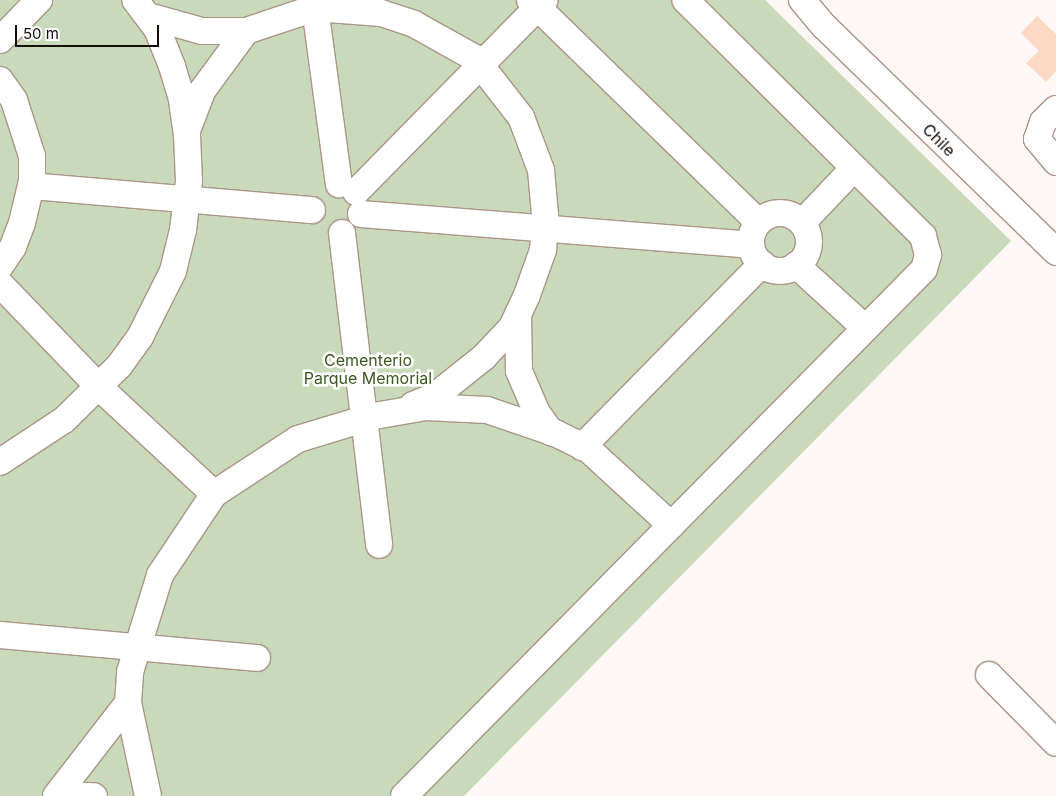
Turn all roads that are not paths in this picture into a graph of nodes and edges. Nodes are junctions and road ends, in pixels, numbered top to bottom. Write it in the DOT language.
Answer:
graph roads {
  1 [pos="39,0"];
  2 [pos="685,0"];
  3 [pos="792,0"];
  4 [pos="802,0"];
  5 [pos="538,2"];
  6 [pos="314,4"];
  7 [pos="142,8"];
  8 [pos="824,26"];
  9 [pos="246,31"];
  10 [pos="0,40"];
  11 [pos="481,64"];
  12 [pos="0,80"];
  13 [pos="1056,109"];
  14 [pos="187,136"];
  15 [pos="1056,162"];
  16 [pos="853,169"];
  17 [pos="31,186"];
  18 [pos="352,197"];
  19 [pos="187,198"];
  20 [pos="312,210"];
  21 [pos="802,223"];
  22 [pos="544,229"];
  23 [pos="342,233"];
  24 [pos="757,244"];
  25 [pos="1056,252"];
  26 [pos="796,265"];
  27 [pos="0,266"];
  28 [pos="0,284"];
  29 [pos="518,314"];
  30 [pos="865,328"];
  31 [pos="99,387"];
  32 [pos="398,412"];
  33 [pos="365,419"];
  34 [pos="551,432"];
  35 [pos="582,447"];
  36 [pos="0,462"];
  37 [pos="214,494"];
  38 [pos="671,525"];
  39 [pos="380,545"];
  40 [pos="0,635"];
  41 [pos="138,647"];
  42 [pos="256,658"];
  43 [pos="989,675"];
  44 [pos="128,703"];
  45 [pos="1056,743"];
  46 [pos="57,796"];
  47 [pos="94,796"];
  48 [pos="148,796"];
  49 [pos="404,796"];
  1 -- 10 [label="street"];
  2 -- 16 [label="street"];
  3 -- 8 [label="street, Chile"];
  4 -- 8 [label="street, Chile"];
  5 -- 11 [label="street"];
  5 -- 24 [label="street"];
  6 -- 9 [label="street"];
  6 -- 11 [label="street"];
  6 -- 18 [label="street"];
  7 -- 9 [label="street"];
  7 -- 14 [label="street"];
  8 -- 25 [label="street, Chile"];
  9 -- 14 [label="street"];
  11 -- 18 [label="street"];
  11 -- 22 [label="street"];
  12 -- 17 [label="street"];
  13 -- 15 [label="street"];
  14 -- 19 [label="street"];
  16 -- 21 [label="street"];
  16 -- 30 [label="street"];
  17 -- 19 [label="street"];
  17 -- 27 [label="street"];
  18 -- 20 [label="street"];
  18 -- 22 [label="street"];
  18 -- 23 [label="street"];
  19 -- 20 [label="street"];
  19 -- 31 [label="street"];
  20 -- 23 [label="street"];
  21 -- 24 [label="street"];
  21 -- 26 [label="street"];
  22 -- 24 [label="street"];
  22 -- 29 [label="street"];
  23 -- 33 [label="street"];
  24 -- 26 [label="street"];
  24 -- 35 [label="street"];
  26 -- 30 [label="street"];
  28 -- 31 [label="street"];
  29 -- 32 [label="street"];
  29 -- 34 [label="street"];
  30 -- 38 [label="street"];
  31 -- 36 [label="street"];
  31 -- 37 [label="street"];
  32 -- 33 [label="street"];
  32 -- 34 [label="street"];
  33 -- 37 [label="street"];
  33 -- 39 [label="street"];
  34 -- 35 [label="street"];
  35 -- 38 [label="street"];
  37 -- 41 [label="street"];
  38 -- 49 [label="street"];
  40 -- 41 [label="street"];
  41 -- 42 [label="street"];
  41 -- 44 [label="street"];
  43 -- 45 [label="street"];
  44 -- 46 [label="street"];
  44 -- 48 [label="street"];
  46 -- 47 [label="street"];
}
